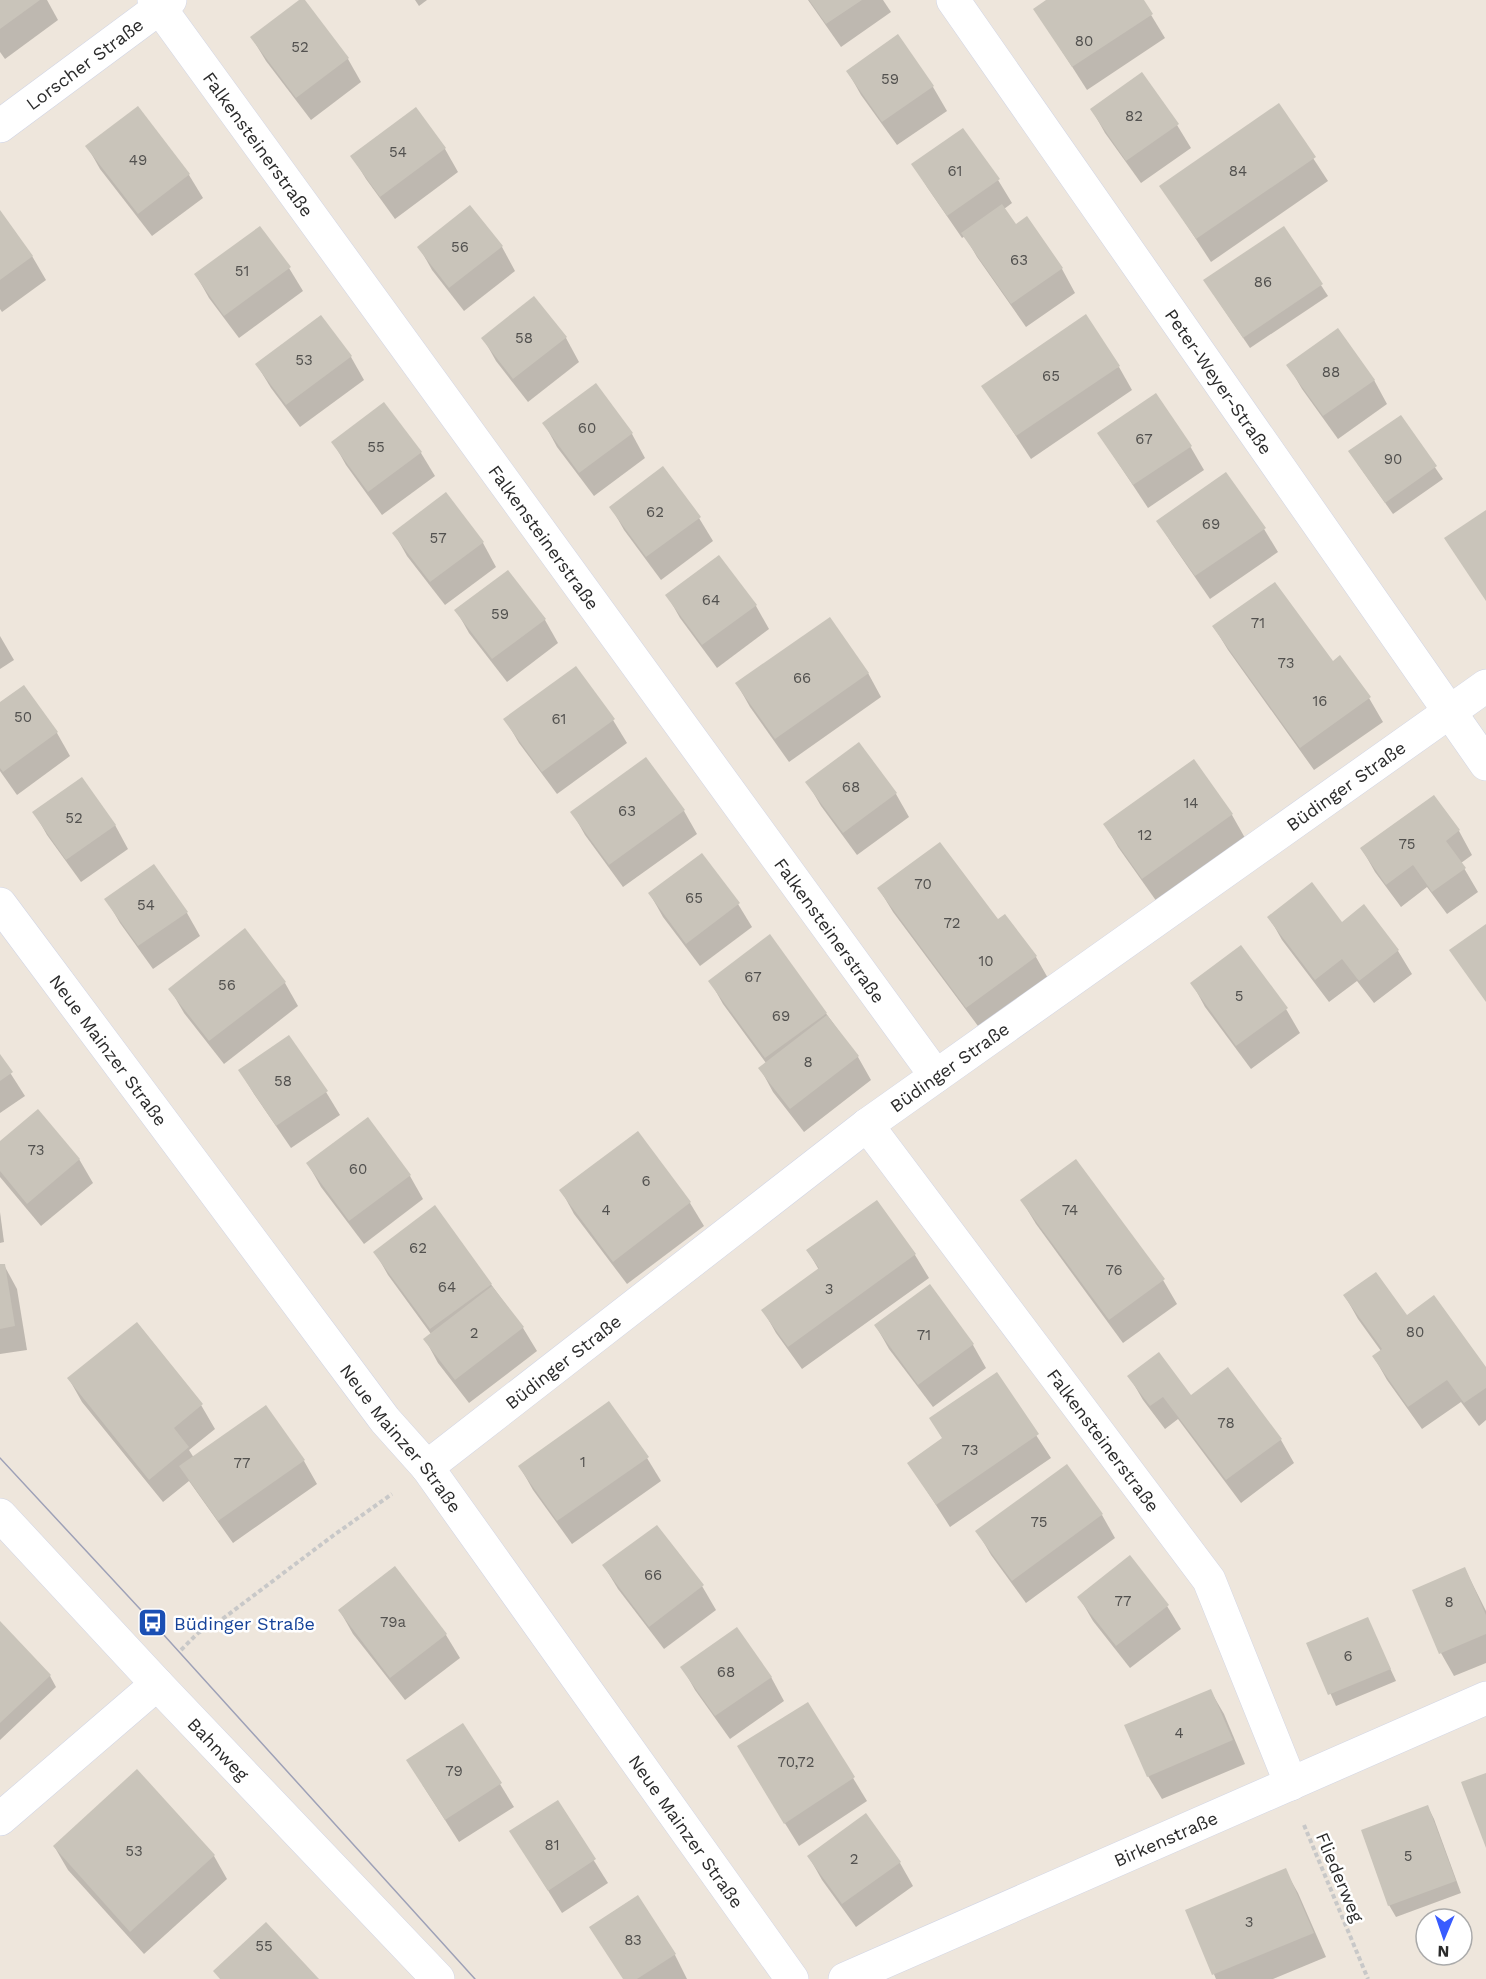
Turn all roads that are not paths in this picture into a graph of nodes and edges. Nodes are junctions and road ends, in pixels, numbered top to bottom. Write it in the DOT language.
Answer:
graph roads {
  1 [pos="952,0"];
  2 [pos="161,3"];
  3 [pos="0,126"];
  4 [pos="1486,686"];
  5 [pos="1449,712"];
  6 [pos="1486,764"];
  7 [pos="0,904"];
  8 [pos="936,1076"];
  9 [pos="867,1125"];
  10 [pos="427,1467"];
  11 [pos="0,1515"];
  12 [pos="157,1684"];
  13 [pos="1486,1698"];
  14 [pos="1291,1784"];
  15 [pos="0,1819"];
  16 [pos="438,1979"];
  17 [pos="792,1979"];
  18 [pos="845,1979"];
  1 -- 5 [label="street, Peter-Weyer-Straße"];
  2 -- 3 [label="street, Lorscher Straße"];
  2 -- 8 [label="street, Falkensteinerstraße"];
  4 -- 5 [label="street, Büdinger Straße"];
  5 -- 6 [label="street, Peter-Weyer-Straße"];
  5 -- 8 [label="street, Büdinger Straße"];
  7 -- 10 [label="street, Neue Mainzer Straße"];
  8 -- 9 [label="street, Büdinger Straße"];
  9 -- 10 [label="street, Büdinger Straße"];
  9 -- 14 [label="street, Falkensteinerstraße"];
  10 -- 17 [label="street, Neue Mainzer Straße"];
  11 -- 12 [label="street, Bahnweg"];
  12 -- 15 [label="street"];
  12 -- 16 [label="street, Bahnweg"];
  13 -- 14 [label="street, Birkenstraße"];
  14 -- 18 [label="street, Birkenstraße"];
}
